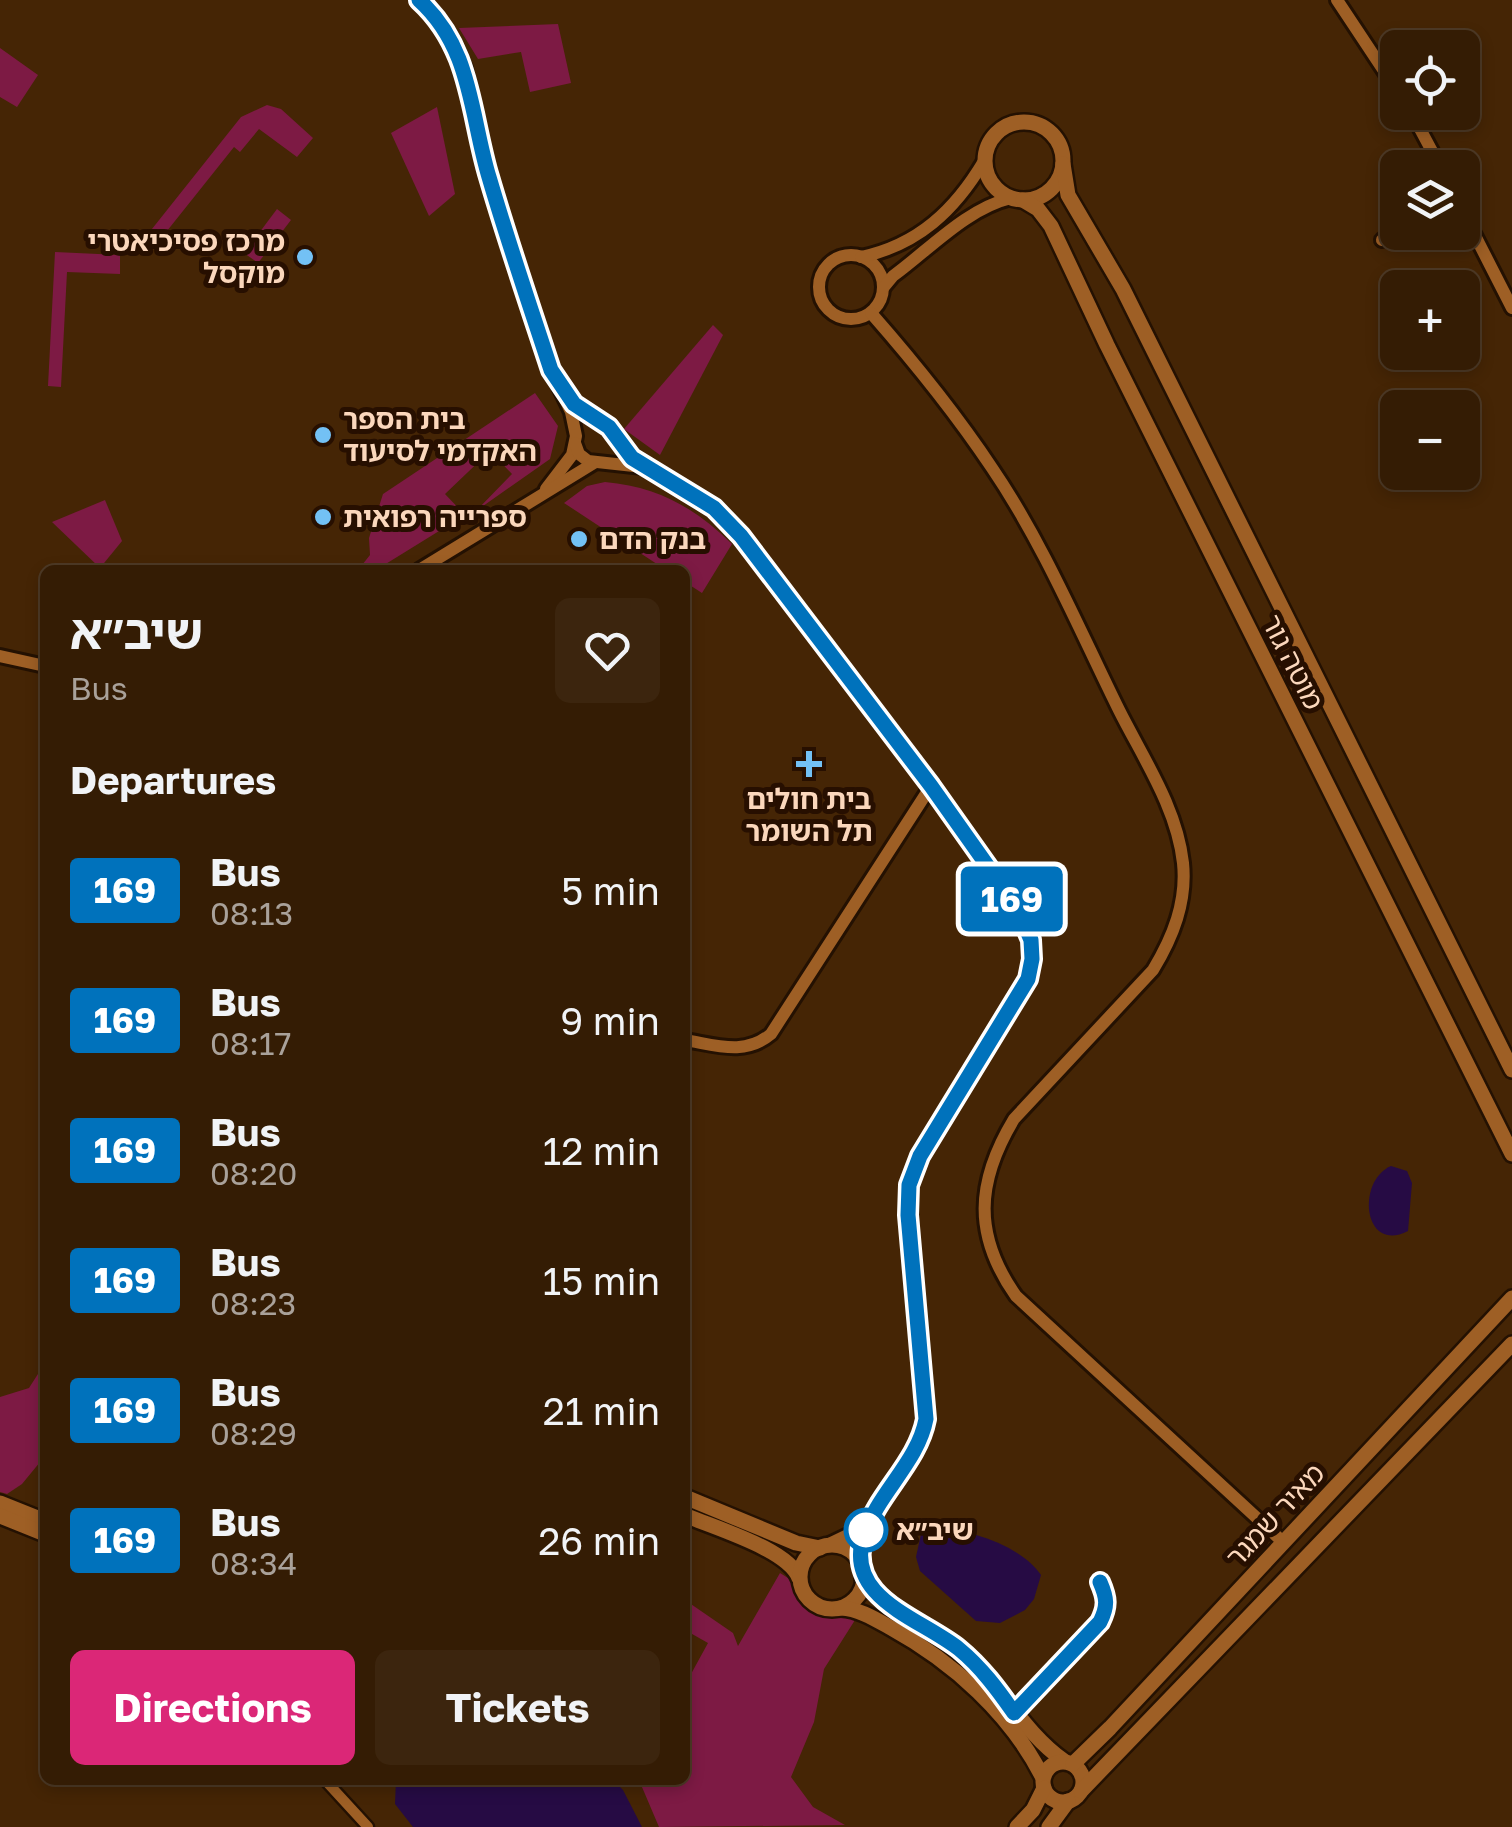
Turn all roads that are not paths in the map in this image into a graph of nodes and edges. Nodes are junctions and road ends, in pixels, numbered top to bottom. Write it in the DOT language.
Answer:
graph roads {
  1 [pos="419,0"];
  2 [pos="1338,1"];
  3 [pos="1380,65"];
  4 [pos="984,161"];
  5 [pos="1063,164"];
  6 [pos="1017,199"];
  7 [pos="1480,245"];
  8 [pos="862,257"];
  9 [pos="884,288"];
  10 [pos="1512,308"];
  11 [pos="871,313"];
  12 [pos="560,387"];
  13 [pos="600,422"];
  14 [pos="614,434"];
  15 [pos="575,440"];
  16 [pos="599,462"];
  17 [pos="646,468"];
  18 [pos="546,489"];
  19 [pos="427,565"];
  20 [pos="0,656"];
  21 [pos="40,665"];
  22 [pos="931,786"];
  23 [pos="690,1041"];
  24 [pos="1512,1070"];
  25 [pos="1512,1154"];
  26 [pos="1512,1298"];
  27 [pos="1512,1344"];
  28 [pos="690,1499"];
  29 [pos="0,1503"];
  30 [pos="875,1511"];
  31 [pos="0,1516"];
  32 [pos="690,1517"];
  33 [pos="40,1519"];
  34 [pos="40,1532"];
  35 [pos="1283,1542"];
  36 [pos="822,1547"];
  37 [pos="862,1571"];
  38 [pos="800,1578"];
  39 [pos="1100,1582"];
  40 [pos="841,1608"];
  41 [pos="1014,1713"];
  42 [pos="1068,1763"];
  43 [pos="1043,1783"];
  44 [pos="330,1785"];
  45 [pos="1075,1796"];
  46 [pos="368,1827"];
  47 [pos="1017,1827"];
  48 [pos="1049,1827"];
  1 -- 12 [label="street"];
  2 -- 3 [label="street"];
  4 -- 5 [label="street, מוטה גור"];
  4 -- 6 [label="street, מוטה גור"];
  4 -- 8 [label="street"];
  5 -- 6 [label="street"];
  5 -- 24 [label="street, מוטה גור"];
  6 -- 9 [label="street"];
  6 -- 25 [label="street, מוטה גור"];
  7 -- 10 [label="street"];
  8 -- 9 [label="street"];
  8 -- 11 [label="street"];
  9 -- 11 [label="street"];
  11 -- 35 [label="street"];
  12 -- 13 [label="street"];
  12 -- 15 [label="street"];
  13 -- 14 [label="street"];
  13 -- 15 [label="street"];
  14 -- 16 [label="street"];
  14 -- 17 [label="street"];
  15 -- 16 [label="street"];
  15 -- 18 [label="street"];
  16 -- 17 [label="street"];
  16 -- 18 [label="street"];
  17 -- 22 [label="street"];
  18 -- 19 [label="street"];
  20 -- 21 [label="street"];
  22 -- 23 [label="street"];
  22 -- 30 [label="street"];
  26 -- 35 [label="street, מאיר שמגר"];
  27 -- 45 [label="street, מאיר שמגר"];
  28 -- 36 [label="street"];
  29 -- 33 [label="street"];
  30 -- 36 [label="street"];
  30 -- 37 [label="street"];
  31 -- 34 [label="street"];
  32 -- 38 [label="street"];
  35 -- 42 [label="street, מאיר שמגר"];
  36 -- 37 [label="street"];
  36 -- 38 [label="street"];
  37 -- 40 [label="street"];
  37 -- 41 [label="street"];
  38 -- 40 [label="street"];
  39 -- 41 [label="street"];
  40 -- 43 [label="street"];
  41 -- 42 [label="street"];
  42 -- 43 [label="street"];
  42 -- 45 [label="street"];
  43 -- 45 [label="street"];
  43 -- 47 [label="street"];
  44 -- 46 [label="street"];
  45 -- 48 [label="street, מאיר שמגר"];
}
